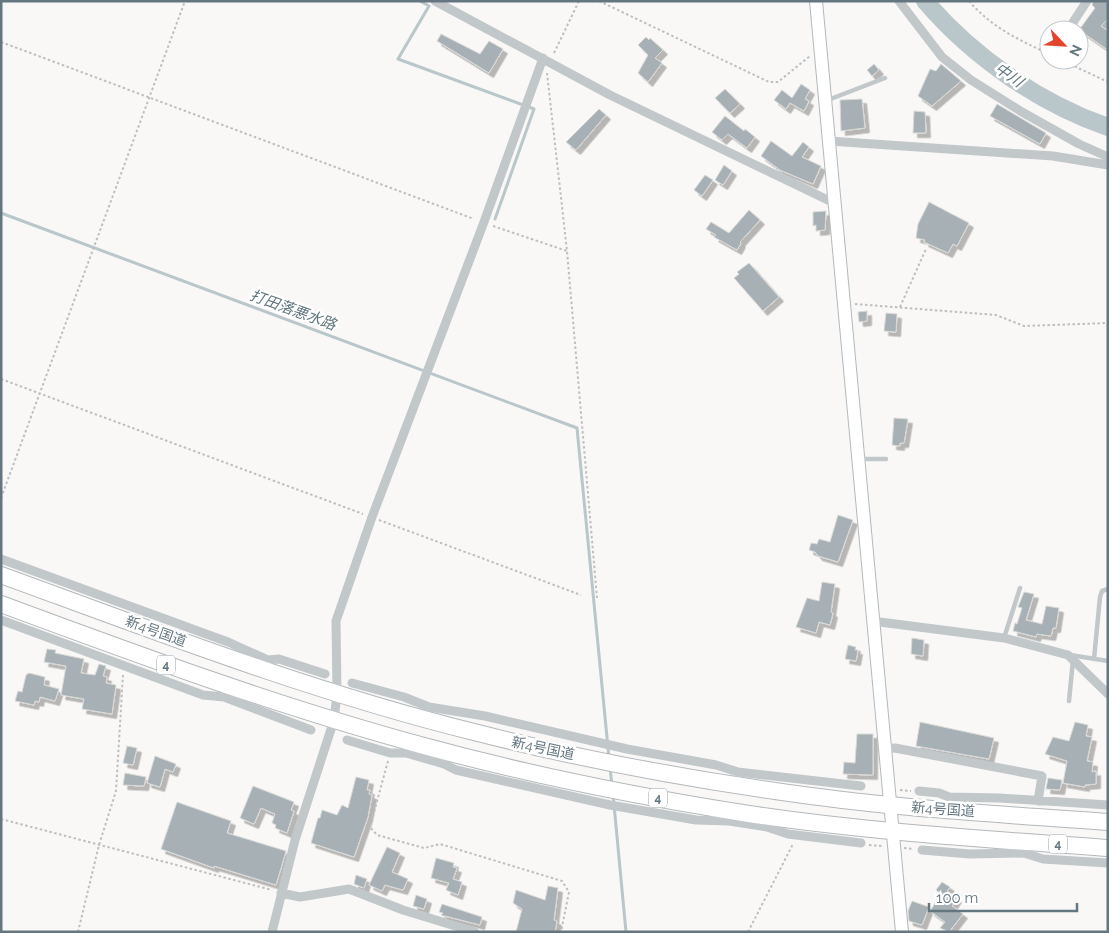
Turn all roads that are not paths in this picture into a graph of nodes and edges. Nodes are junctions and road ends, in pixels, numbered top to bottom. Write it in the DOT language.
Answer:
graph roads {
  1 [pos="435,1"];
  2 [pos="816,1"];
  3 [pos="899,1"];
  4 [pos="1087,1"];
  5 [pos="1075,20"];
  6 [pos="546,60"];
  7 [pos="885,78"];
  8 [pos="825,101"];
  9 [pos="829,141"];
  10 [pos="1108,157"];
  11 [pos="1108,165"];
  12 [pos="834,203"];
  13 [pos="858,459"];
  14 [pos="886,459"];
  15 [pos="1,559"];
  16 [pos="1,575"];
  17 [pos="1020,588"];
  18 [pos="1108,589"];
  19 [pos="1,604"];
  20 [pos="1,620"];
  21 [pos="872,621"];
  22 [pos="1004,638"];
  23 [pos="1070,657"];
  24 [pos="1094,659"];
  25 [pos="254,661"];
  26 [pos="1108,661"];
  27 [pos="325,674"];
  28 [pos="352,683"];
  29 [pos="337,694"];
  30 [pos="1108,694"];
  31 [pos="243,698"];
  32 [pos="1070,701"];
  33 [pos="428,714"];
  34 [pos="334,720"];
  35 [pos="311,730"];
  36 [pos="347,740"];
  37 [pos="885,749"];
  38 [pos="424,752"];
  39 [pos="750,781"];
  40 [pos="861,786"];
  41 [pos="919,792"];
  42 [pos="1038,801"];
  43 [pos="965,804"];
  44 [pos="891,805"];
  45 [pos="1108,805"];
  46 [pos="748,819"];
  47 [pos="1108,822"];
  48 [pos="893,831"];
  49 [pos="861,844"];
  50 [pos="1008,847"];
  51 [pos="1108,848"];
  52 [pos="922,850"];
  53 [pos="1108,863"];
  54 [pos="281,893"];
  55 [pos="272,932"];
  56 [pos="475,932"];
  57 [pos="902,932"];
  1 -- 6 [label="street"];
  2 -- 8 [label="street"];
  3 -- 10 [label="street"];
  4 -- 5 [label="street"];
  6 -- 12 [label="street"];
  6 -- 29 [label="street"];
  7 -- 8 [label="lane"];
  8 -- 9 [label="street"];
  9 -- 11 [label="street"];
  9 -- 12 [label="street"];
  12 -- 13 [label="street"];
  13 -- 14 [label="lane"];
  13 -- 21 [label="street"];
  15 -- 25 [label="street"];
  16 -- 25 [label="highway, 新4号国道 / 4"];
  17 -- 22 [label="lane"];
  18 -- 24 [label="lane"];
  19 -- 31 [label="highway, 新4号国道 / 4"];
  20 -- 31 [label="street"];
  21 -- 22 [label="street"];
  21 -- 37 [label="street"];
  22 -- 23 [label="street"];
  23 -- 24 [label="lane"];
  23 -- 30 [label="street"];
  23 -- 32 [label="lane"];
  24 -- 26 [label="lane"];
  25 -- 27 [label="street"];
  25 -- 29 [label="highway, 新4号国道 / 4"];
  28 -- 33 [label="street"];
  29 -- 33 [label="highway, 新4号国道 / 4"];
  29 -- 34 [label="street"];
  31 -- 34 [label="highway, 新4号国道 / 4"];
  31 -- 35 [label="street"];
  33 -- 39 [label="highway, 新4号国道 / 4"];
  34 -- 38 [label="highway, 新4号国道 / 4"];
  34 -- 54 [label="street"];
  36 -- 38 [label="street"];
  37 -- 42 [label="street"];
  37 -- 44 [label="street"];
  38 -- 46 [label="highway, 新4号国道 / 4"];
  39 -- 40 [label="street"];
  39 -- 44 [label="highway, 新4号国道 / 4"];
  41 -- 43 [label="street"];
  42 -- 43 [label="street"];
  42 -- 45 [label="street"];
  43 -- 44 [label="highway, 新4号国道 / 4"];
  43 -- 47 [label="highway, 新4号国道 / 4"];
  44 -- 48 [label="street"];
  46 -- 48 [label="highway, 新4号国道 / 4"];
  46 -- 49 [label="street"];
  48 -- 50 [label="highway, 新4号国道 / 4"];
  48 -- 57 [label="street"];
  50 -- 51 [label="highway, 新4号国道 / 4"];
  50 -- 52 [label="street"];
  50 -- 53 [label="street"];
  54 -- 55 [label="street"];
  54 -- 56 [label="street"];
}
